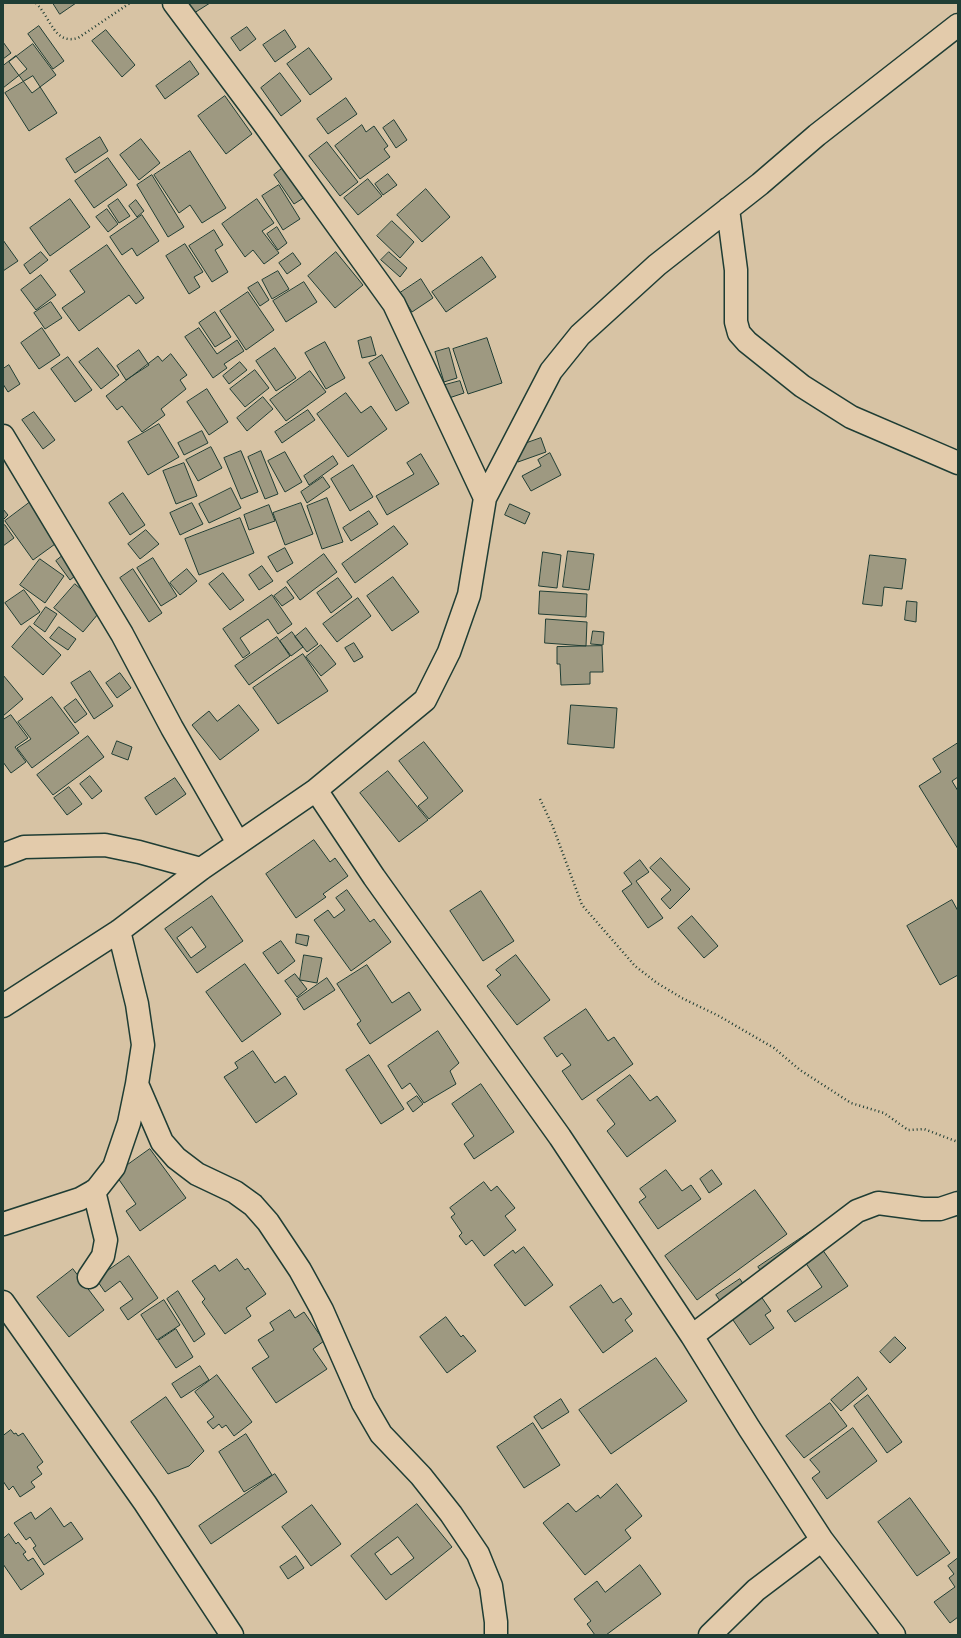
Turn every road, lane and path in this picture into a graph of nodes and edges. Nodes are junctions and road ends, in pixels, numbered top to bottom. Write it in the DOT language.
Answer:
graph roads {
  1 [pos="36,3"];
  2 [pos="130,3"];
  3 [pos="174,3"];
  4 [pos="958,25"];
  5 [pos="728,209"];
  6 [pos="3,436"];
  7 [pos="958,464"];
  8 [pos="485,498"];
  9 [pos="316,790"];
  10 [pos="540,799"];
  11 [pos="238,843"];
  12 [pos="3,855"];
  13 [pos="201,869"];
  14 [pos="119,931"];
  15 [pos="3,1006"];
  16 [pos="137,1084"];
  17 [pos="958,1142"];
  18 [pos="94,1191"];
  19 [pos="958,1203"];
  20 [pos="3,1224"];
  21 [pos="89,1278"];
  22 [pos="3,1302"];
  23 [pos="692,1336"];
  24 [pos="822,1540"];
  25 [pos="232,1635"];
  26 [pos="496,1635"];
  27 [pos="710,1635"];
  28 [pos="894,1635"];
  1 -- 2 [label="path"];
  3 -- 8 [label="street"];
  4 -- 5 [label="street"];
  5 -- 7 [label="street"];
  5 -- 8 [label="street"];
  6 -- 11 [label="street"];
  8 -- 9 [label="street"];
  9 -- 11 [label="street"];
  9 -- 23 [label="street"];
  10 -- 17 [label="path"];
  11 -- 13 [label="street"];
  12 -- 13 [label="street"];
  13 -- 14 [label="street"];
  14 -- 15 [label="street"];
  14 -- 16 [label="street"];
  16 -- 18 [label="street"];
  16 -- 26 [label="street"];
  18 -- 20 [label="street"];
  18 -- 21 [label="street"];
  19 -- 23 [label="street"];
  22 -- 25 [label="street"];
  23 -- 24 [label="street"];
  24 -- 27 [label="street"];
  24 -- 28 [label="street"];
}
